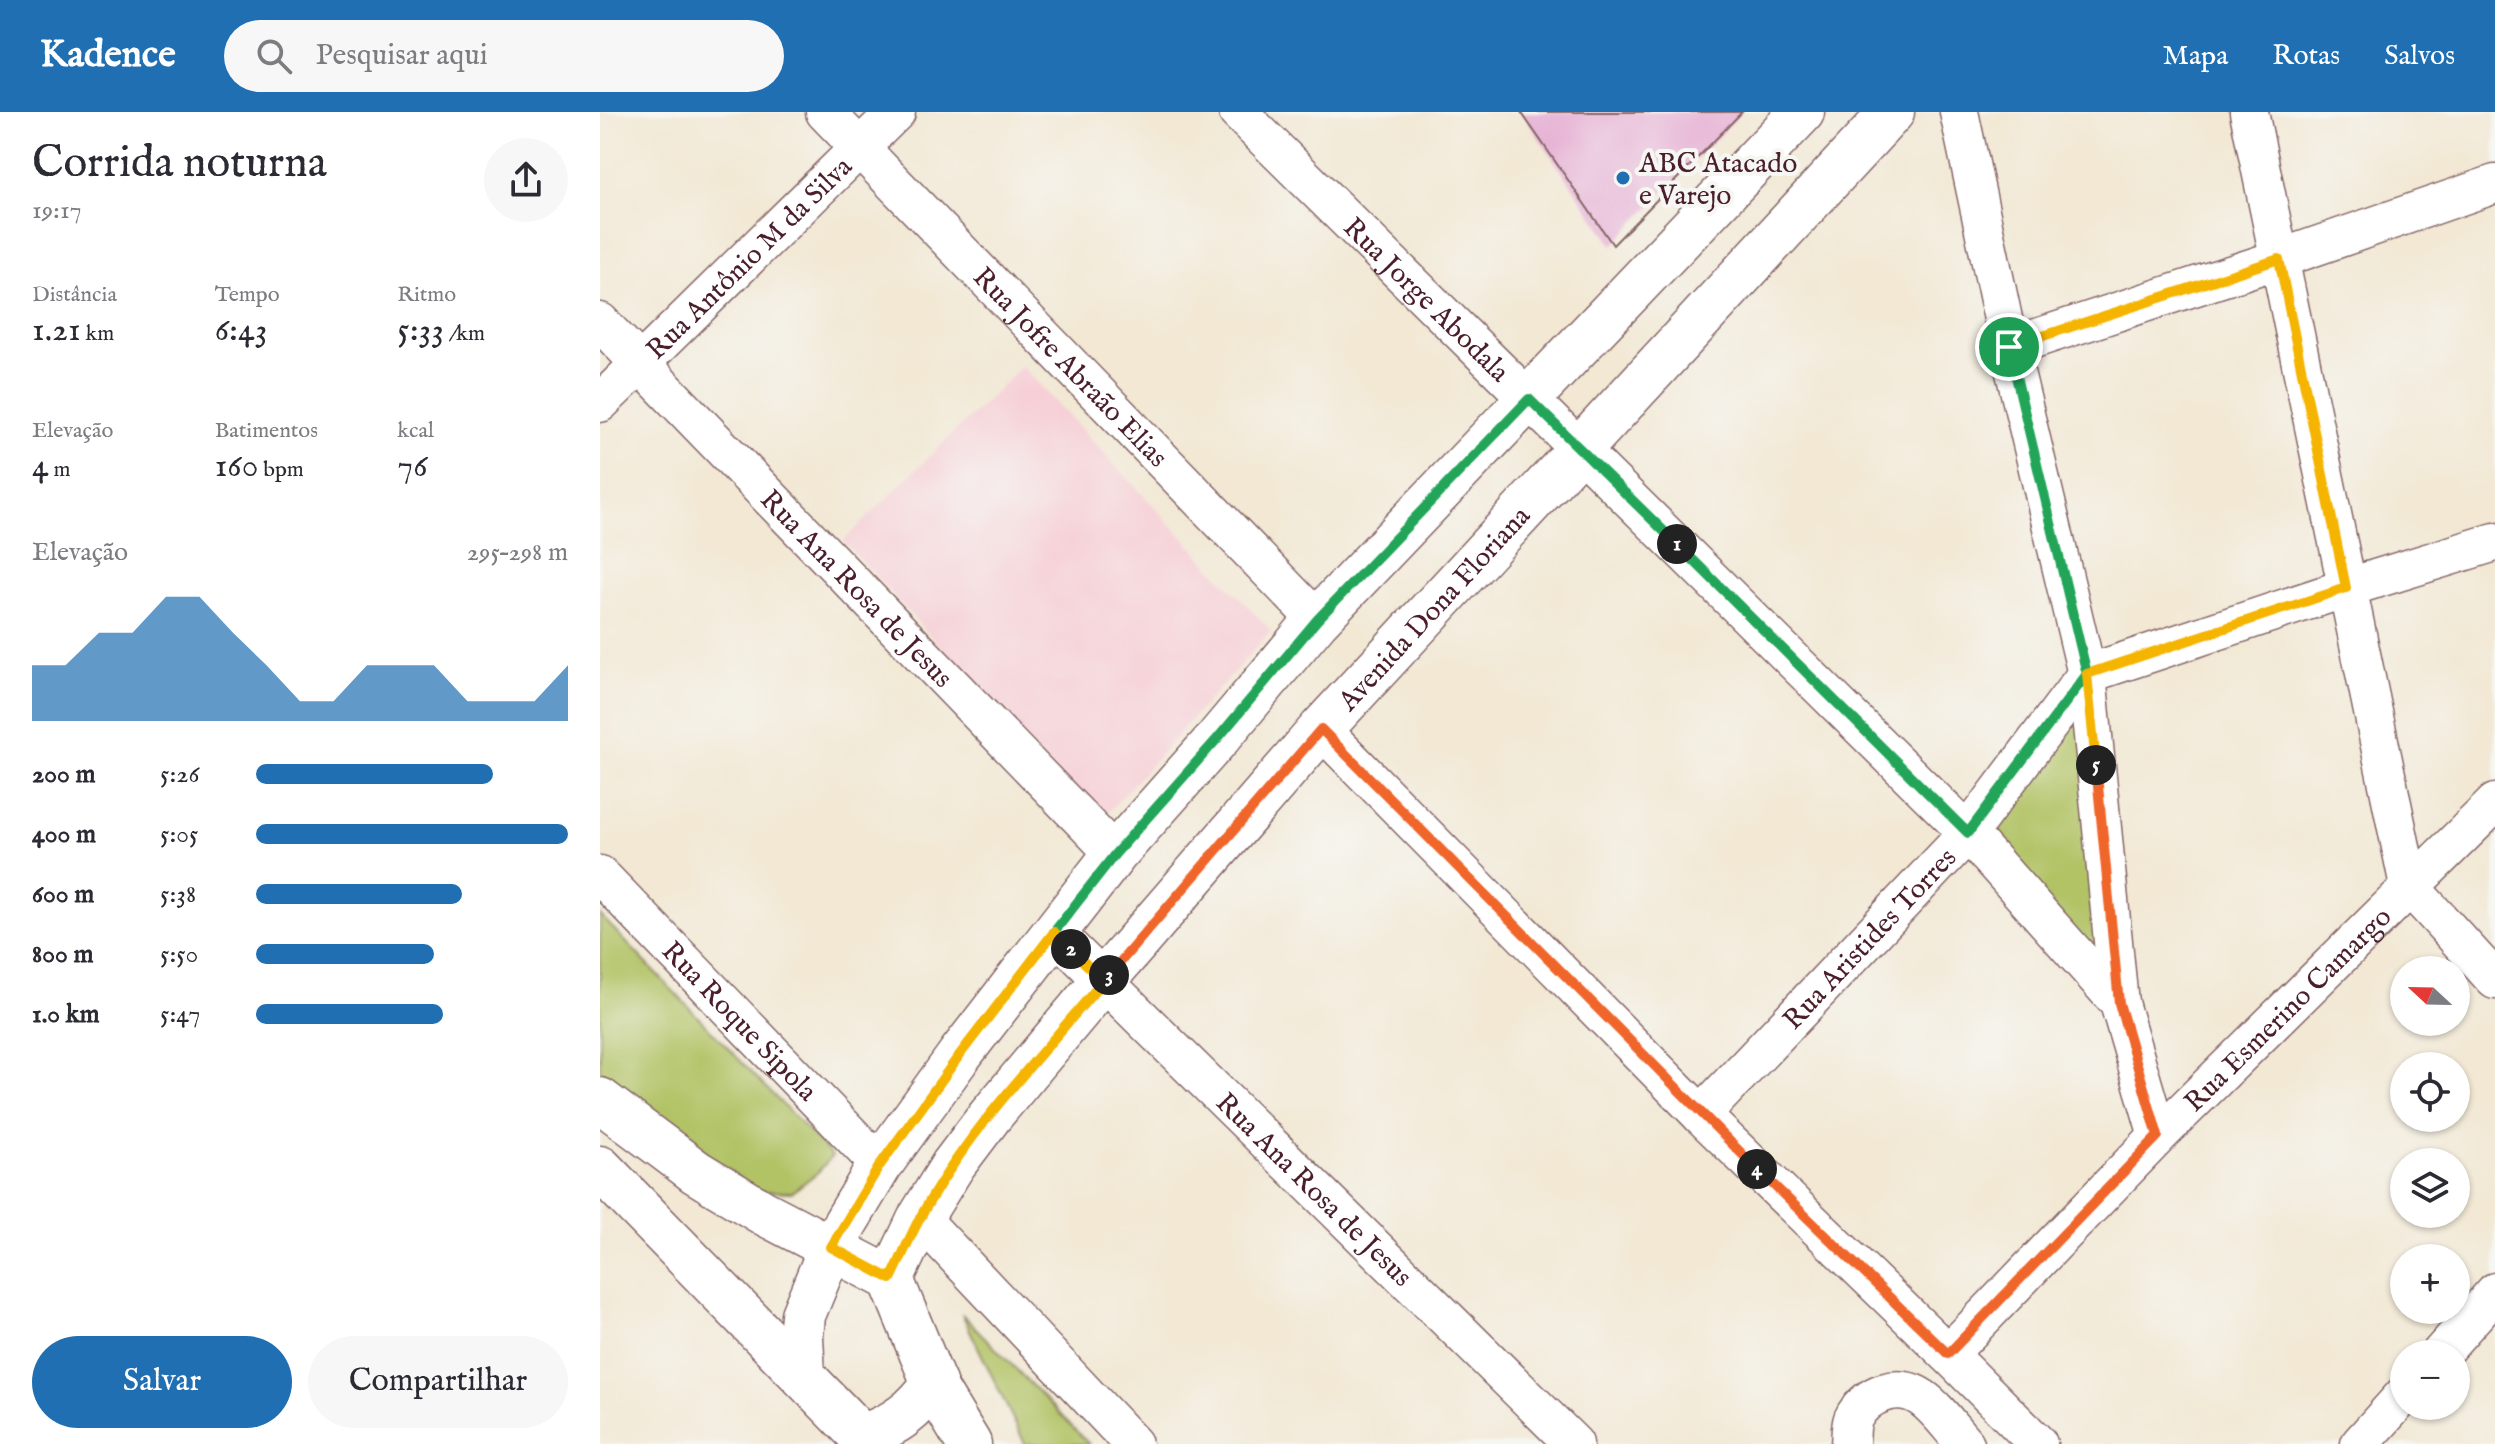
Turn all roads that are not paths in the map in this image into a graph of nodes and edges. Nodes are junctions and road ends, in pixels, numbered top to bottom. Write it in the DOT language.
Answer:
graph roads {
  1 [pos="825,112"];
  2 [pos="896,112"];
  3 [pos="1238,112"];
  4 [pos="1802,112"];
  5 [pos="1892,112"];
  6 [pos="1959,112"];
  7 [pos="2249,112"];
  8 [pos="860,148"];
  9 [pos="2495,184"];
  10 [pos="2279,259"];
  11 [pos="600,322"];
  12 [pos="2009,347"];
  13 [pos="640,364"];
  14 [pos="1529,399"];
  15 [pos="600,403"];
  16 [pos="1581,449"];
  17 [pos="2495,542"];
  18 [pos="2346,588"];
  19 [pos="1317,620"];
  20 [pos="2087,674"];
  21 [pos="1321,729"];
  22 [pos="2495,803"];
  23 [pos="1968,833"];
  24 [pos="1115,854"];
  25 [pos="600,875"];
  26 [pos="2409,886"];
  27 [pos="1054,932"];
  28 [pos="2495,980"];
  29 [pos="1103,981"];
  30 [pos="2119,1003"];
  31 [pos="600,1100"];
  32 [pos="1701,1115"];
  33 [pos="2158,1136"];
  34 [pos="880,1165"];
  35 [pos="600,1168"];
  36 [pos="920,1218"];
  37 [pos="831,1247"];
  38 [pos="891,1279"];
  39 [pos="2495,1292"];
  40 [pos="2452,1340"];
  41 [pos="1948,1354"];
  42 [pos="803,1375"];
  43 [pos="936,1387"];
  44 [pos="2390,1411"];
  45 [pos="866,1440"];
  46 [pos="954,1444"];
  47 [pos="969,1444"];
  48 [pos="1133,1444"];
  49 [pos="1574,1444"];
  50 [pos="1850,1444"];
  51 [pos="1965,1444"];
  52 [pos="2038,1444"];
  53 [pos="2360,1444"];
  1 -- 8 [label="street, Rua Jofre Abraão Elias"];
  2 -- 8 [label="street, Rua Antônio M da Silva"];
  3 -- 14 [label="street, Rua Jorge Abodala"];
  4 -- 14 [label="main road"];
  5 -- 16 [label="main road, Avenida Dona Floriana"];
  6 -- 12 [label="street"];
  7 -- 10 [label="street"];
  8 -- 13 [label="street, Rua Antônio M da Silva"];
  8 -- 19 [label="street, Rua Jofre Abraão Elias"];
  9 -- 10 [label="street"];
  10 -- 12 [label="street"];
  10 -- 18 [label="street"];
  11 -- 13 [label="street, Rua Ana Rosa de Jesus"];
  12 -- 20 [label="street"];
  13 -- 15 [label="street, Rua Antônio M da Silva"];
  13 -- 24 [label="street, Rua Ana Rosa de Jesus"];
  14 -- 16 [label="street, Rua Jorge Abodala"];
  14 -- 19 [label="main road"];
  16 -- 21 [label="main road, Avenida Dona Floriana"];
  16 -- 23 [label="street, Rua Jorge Abodala"];
  17 -- 18 [label="street"];
  18 -- 20 [label="street"];
  18 -- 26 [label="street"];
  19 -- 24 [label="main road"];
  20 -- 23 [label="street, Rua Aristides Torres"];
  20 -- 30 [label="street"];
  21 -- 29 [label="main road, Avenida Dona Floriana"];
  21 -- 32 [label="street"];
  22 -- 26 [label="street, Rua Esmerino Camargo"];
  23 -- 30 [label="street, Rua Jorge Abodala"];
  23 -- 32 [label="street, Rua Aristides Torres"];
  24 -- 27 [label="main road"];
  25 -- 34 [label="street, Rua Roque Sipola"];
  26 -- 28 [label="street"];
  26 -- 33 [label="street, Rua Esmerino Camargo"];
  27 -- 29 [label="street, Rua Ana Rosa de Jesus"];
  27 -- 34 [label="main road"];
  29 -- 36 [label="main road, Avenida Dona Floriana"];
  29 -- 49 [label="street, Rua Ana Rosa de Jesus"];
  30 -- 33 [label="street"];
  31 -- 37 [label="main road"];
  32 -- 41 [label="street"];
  33 -- 41 [label="street, Rua Esmerino Camargo"];
  34 -- 37 [label="main road"];
  35 -- 42 [label="main road"];
  36 -- 38 [label="main road, Avenida Dona Floriana"];
  36 -- 48 [label="street"];
  37 -- 38 [label="main road"];
  37 -- 42 [label="main road"];
  38 -- 43 [label="main road"];
  39 -- 40 [label="street"];
  41 -- 52 [label="street"];
  42 -- 45 [label="main road"];
  43 -- 45 [label="main road"];
  43 -- 46 [label="main road"];
  43 -- 47 [label="main road"];
  44 -- 53 [label="street"];
  50 -- 51 [label="street"];
}
